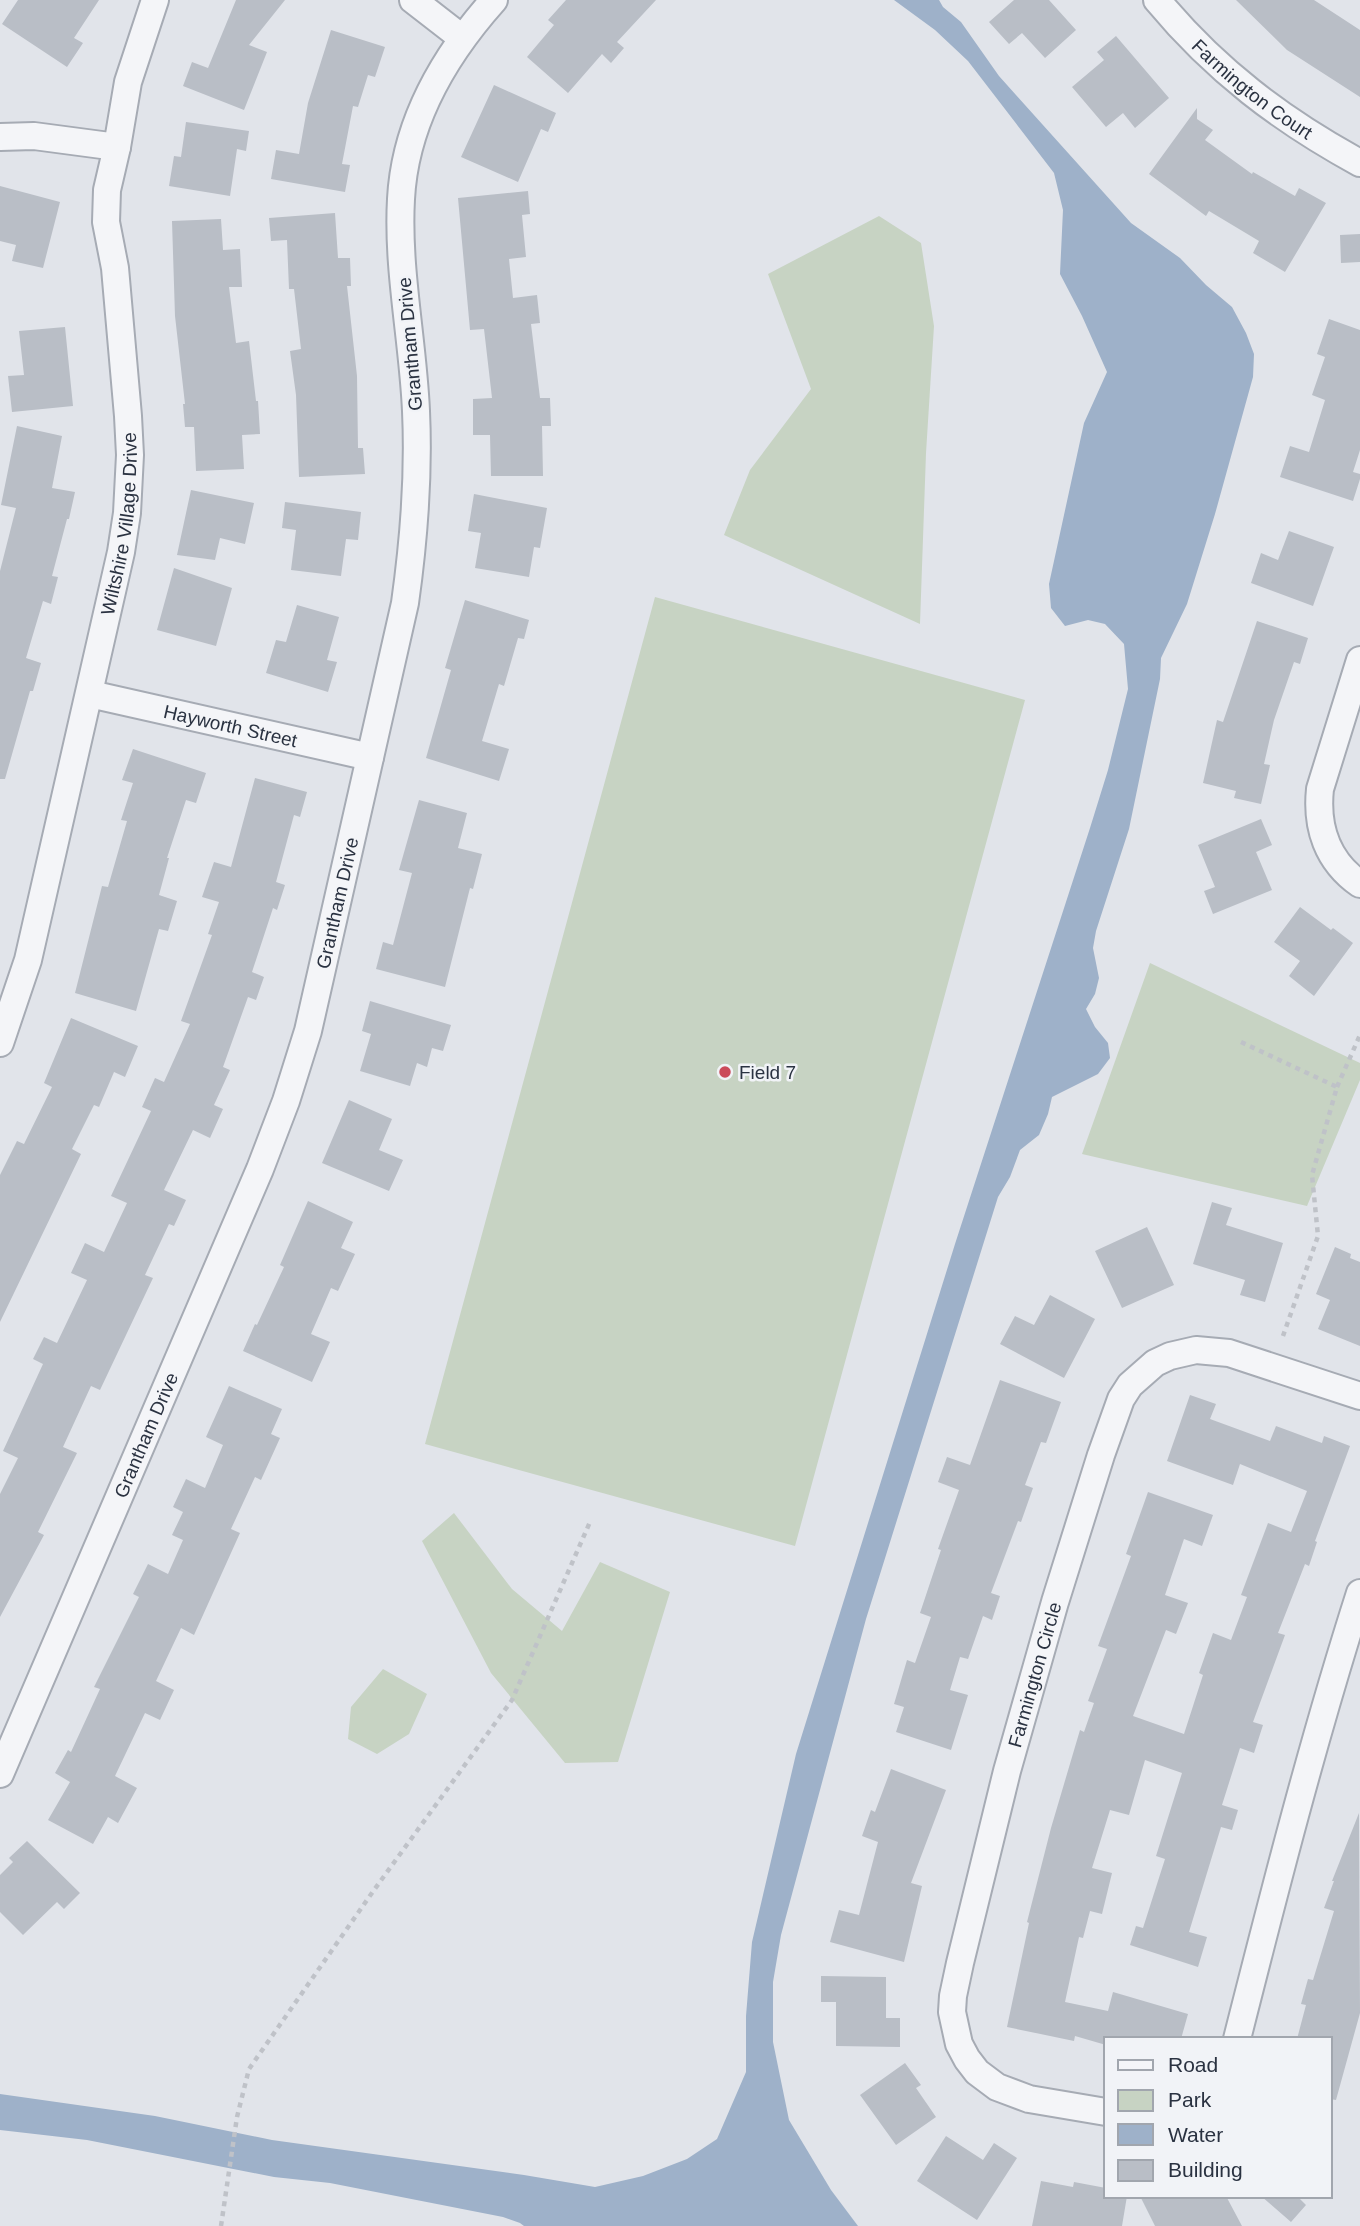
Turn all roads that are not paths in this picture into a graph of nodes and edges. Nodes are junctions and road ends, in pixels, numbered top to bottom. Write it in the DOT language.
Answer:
graph roads {
  1 [pos="155,0"];
  2 [pos="413,0"];
  3 [pos="494,0"];
  4 [pos="1157,0"];
  5 [pos="462,38"];
  6 [pos="0,137"];
  7 [pos="117,146"];
  8 [pos="1360,163"];
  9 [pos="1360,660"];
  10 [pos="90,694"];
  11 [pos="370,757"];
  12 [pos="1360,884"];
  13 [pos="0,1043"];
  14 [pos="1360,1396"];
  15 [pos="1360,1593"];
  16 [pos="0,1774"];
  17 [pos="1237,2037"];
  18 [pos="1104,2112"];
  1 -- 7 [label="street, Wiltshire Village Drive"];
  2 -- 5 [label="street"];
  3 -- 5 [label="street, Grantham Drive"];
  4 -- 8 [label="street, Farmington Court"];
  5 -- 11 [label="street, Grantham Drive"];
  6 -- 7 [label="street"];
  7 -- 10 [label="street, Wiltshire Village Drive"];
  9 -- 12 [label="street"];
  10 -- 11 [label="street, Hayworth Street"];
  10 -- 13 [label="street, Wiltshire Village Drive"];
  11 -- 16 [label="street, Grantham Drive"];
  14 -- 18 [label="street, Farmington Circle"];
  15 -- 17 [label="street"];
}
